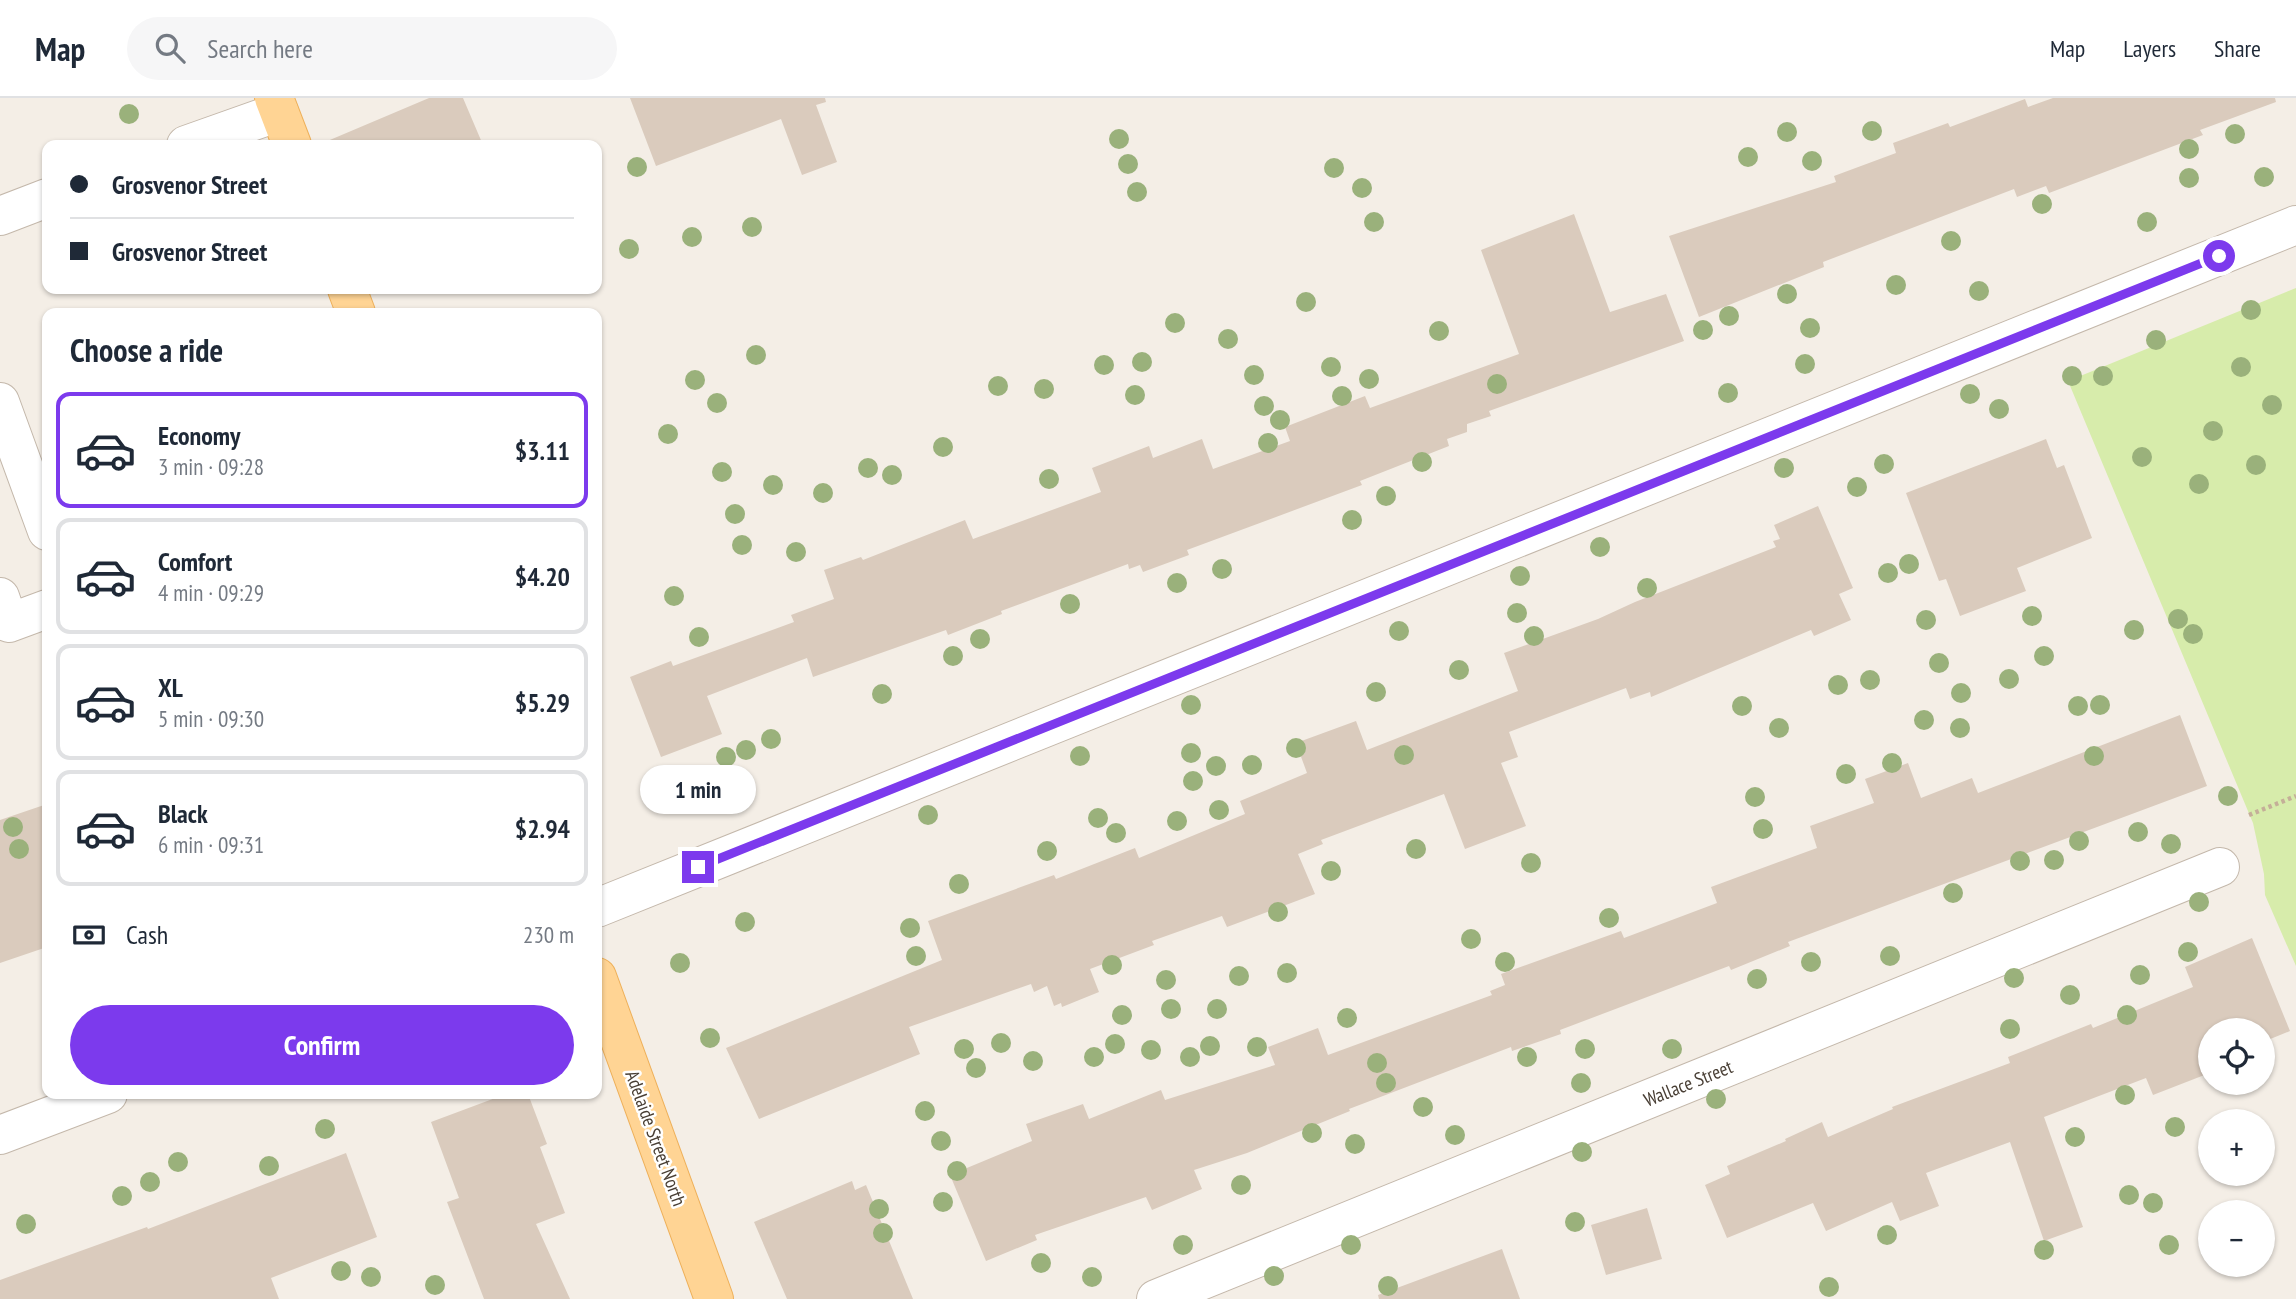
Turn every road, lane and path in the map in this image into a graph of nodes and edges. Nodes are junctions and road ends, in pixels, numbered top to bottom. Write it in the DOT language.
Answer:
graph roads {
  1 [pos="281,118"];
  2 [pos="204,140"];
  3 [pos="42,200"];
  4 [pos="0,216"];
  5 [pos="2296,225"];
  6 [pos="0,402"];
  7 [pos="23,463"];
  8 [pos="42,517"];
  9 [pos="0,597"];
  10 [pos="42,611"];
  11 [pos="2296,796"];
  12 [pos="2249,815"];
  13 [pos="2220,867"];
  14 [pos="602,906"];
  15 [pos="602,990"];
  16 [pos="95,1099"];
  17 [pos="0,1135"];
  18 [pos="714,1299"];
  19 [pos="1156,1299"];
  1 -- 2 [label="street"];
  3 -- 4 [label="street"];
  5 -- 14 [label="street"];
  6 -- 7 [label="street"];
  7 -- 8 [label="street"];
  9 -- 10 [label="street"];
  11 -- 12 [label="path"];
  13 -- 19 [label="street, Wallace Street"];
  15 -- 18 [label="main road, Adelaide Street North"];
  16 -- 17 [label="street"];
}
